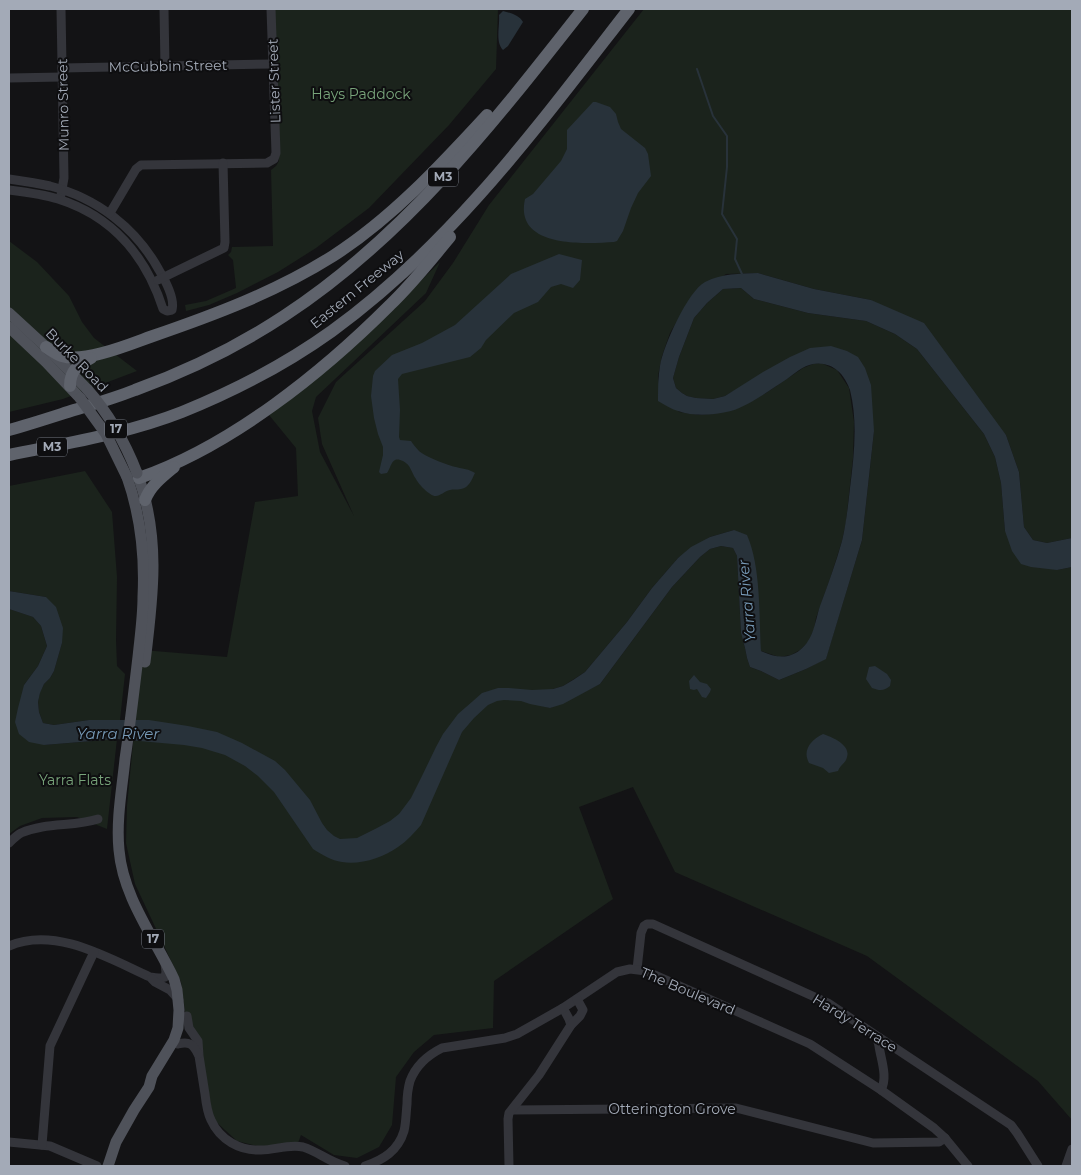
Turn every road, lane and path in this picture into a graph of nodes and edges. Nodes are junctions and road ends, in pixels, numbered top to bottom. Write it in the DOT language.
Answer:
graph roads {
  1 [pos="61,9"];
  2 [pos="164,9"];
  3 [pos="271,9"];
  4 [pos="584,9"];
  5 [pos="629,9"];
  6 [pos="561,37"];
  7 [pos="273,64"];
  8 [pos="165,66"];
  9 [pos="62,73"];
  10 [pos="9,78"];
  11 [pos="223,163"];
  12 [pos="9,179"];
  13 [pos="491,183"];
  14 [pos="9,190"];
  15 [pos="62,190"];
  16 [pos="60,200"];
  17 [pos="110,213"];
  18 [pos="163,277"];
  19 [pos="154,282"];
  20 [pos="9,313"];
  21 [pos="9,327"];
  22 [pos="46,347"];
  23 [pos="98,354"];
  24 [pos="72,373"];
  25 [pos="70,386"];
  26 [pos="9,430"];
  27 [pos="9,455"];
  28 [pos="184,460"];
  29 [pos="133,477"];
  30 [pos="146,500"];
  31 [pos="147,544"];
  32 [pos="126,787"];
  33 [pos="98,819"];
  34 [pos="9,843"];
  35 [pos="9,946"];
  36 [pos="94,952"];
  37 [pos="165,961"];
  38 [pos="637,969"];
  39 [pos="150,977"];
  40 [pos="578,999"];
  41 [pos="178,1000"];
  42 [pos="563,1008"];
  43 [pos="187,1016"];
  44 [pos="570,1025"];
  45 [pos="880,1038"];
  46 [pos="178,1044"];
  47 [pos="199,1056"];
  48 [pos="149,1087"];
  49 [pos="880,1090"];
  50 [pos="512,1110"];
  51 [pos="945,1138"];
  52 [pos="9,1142"];
  53 [pos="42,1145"];
  54 [pos="1072,1148"];
  55 [pos="98,1166"];
  56 [pos="108,1166"];
  57 [pos="345,1166"];
  58 [pos="365,1166"];
  59 [pos="509,1166"];
  60 [pos="968,1166"];
  61 [pos="1038,1166"];
  62 [pos="1066,1166"];
  1 -- 9 [label="street, Munro Street"];
  2 -- 8 [label="street"];
  3 -- 7 [label="street, Lister Street"];
  4 -- 6 [label="highway, Eastern Freeway / M3"];
  5 -- 13 [label="highway, Eastern Freeway / M3"];
  6 -- 23 [label="highway"];
  6 -- 26 [label="highway, Eastern Freeway / M3"];
  7 -- 8 [label="street, McCubbin Street"];
  7 -- 11 [label="street, Lister Street"];
  8 -- 9 [label="street, McCubbin Street"];
  9 -- 10 [label="street, McCubbin Street"];
  9 -- 15 [label="street, Munro Street"];
  11 -- 17 [label="street"];
  11 -- 18 [label="street"];
  12 -- 15 [label="street"];
  13 -- 27 [label="highway, Eastern Freeway / M3"];
  13 -- 28 [label="highway"];
  14 -- 16 [label="street"];
  15 -- 16 [label="street, Munro Street"];
  15 -- 17 [label="street"];
  16 -- 19 [label="street"];
  17 -- 18 [label="street"];
  18 -- 19 [label="street"];
  18 -- 19 [label="street"];
  20 -- 22 [label="main road, Burke Road / 17"];
  21 -- 25 [label="main road, Burke Road / 17"];
  22 -- 23 [label="highway"];
  22 -- 24 [label="main road, Burke Road / 17"];
  23 -- 24 [label="highway"];
  24 -- 25 [label="highway"];
  24 -- 29 [label="main road, Burke Road / 17, bridge"];
  25 -- 29 [label="main road, Burke Road / 17, bridge"];
  28 -- 29 [label="highway"];
  28 -- 30 [label="highway"];
  29 -- 30 [label="main road, Burke Road / 17"];
  29 -- 31 [label="main road, Burke Road / 17"];
  30 -- 31 [label="main road, Burke Road / 17"];
  31 -- 32 [label="main road, Burke Road / 17"];
  32 -- 37 [label="main road, 17"];
  32 -- 43 [label="main road, 17"];
  33 -- 34 [label="street"];
  35 -- 36 [label="street"];
  36 -- 39 [label="street"];
  36 -- 53 [label="street"];
  37 -- 39 [label="street"];
  37 -- 41 [label="main road, 17"];
  38 -- 40 [label="street, The Boulevard"];
  38 -- 45 [label="street, Hardy Terrace"];
  38 -- 49 [label="street, The Boulevard"];
  39 -- 41 [label="street"];
  40 -- 42 [label="street, The Boulevard"];
  40 -- 44 [label="street"];
  41 -- 48 [label="main road, 17"];
  42 -- 44 [label="street"];
  42 -- 58 [label="street, The Boulevard"];
  43 -- 46 [label="main road, 17"];
  43 -- 47 [label="street"];
  44 -- 50 [label="street"];
  45 -- 49 [label="street"];
  45 -- 61 [label="street, Hardy Terrace"];
  46 -- 47 [label="street"];
  46 -- 48 [label="main road, 17"];
  47 -- 57 [label="street"];
  48 -- 56 [label="main road, 17"];
  49 -- 51 [label="street, The Boulevard"];
  50 -- 51 [label="street, Otterington Grove"];
  50 -- 59 [label="street"];
  51 -- 60 [label="street, The Boulevard"];
  52 -- 53 [label="street"];
  53 -- 55 [label="street"];
  54 -- 62 [label="street"];
}
